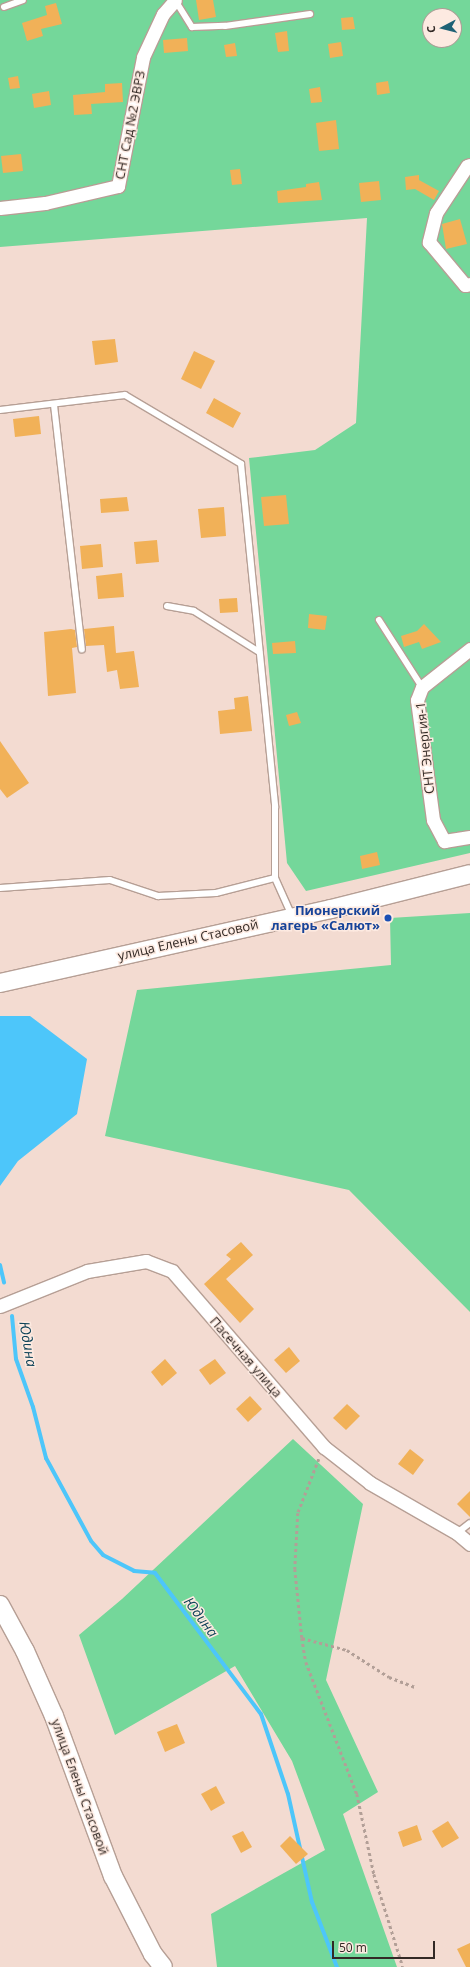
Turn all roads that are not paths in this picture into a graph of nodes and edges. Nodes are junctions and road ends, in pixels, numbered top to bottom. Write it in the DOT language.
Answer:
graph roads {
  1 [pos="23,0"];
  2 [pos="175,0"];
  3 [pos="4,7"];
  4 [pos="310,14"];
  5 [pos="470,165"];
  6 [pos="0,208"];
  7 [pos="470,284"];
  8 [pos="54,405"];
  9 [pos="0,410"];
  10 [pos="167,606"];
  11 [pos="379,620"];
  12 [pos="82,649"];
  13 [pos="470,649"];
  14 [pos="259,652"];
  15 [pos="422,687"];
  16 [pos="470,837"];
  17 [pos="470,874"];
  18 [pos="275,878"];
  19 [pos="0,888"];
  20 [pos="293,917"];
  21 [pos="0,983"];
  22 [pos="0,1306"];
  23 [pos="470,1523"];
  24 [pos="457,1533"];
  25 [pos="470,1544"];
  26 [pos="0,1605"];
  27 [pos="163,1967"];
  1 -- 3 [label="lane"];
  2 -- 4 [label="lane"];
  2 -- 6 [label="street, СНТ Сад №2 ЭВРЗ"];
  5 -- 7 [label="street"];
  8 -- 9 [label="lane"];
  8 -- 12 [label="lane"];
  8 -- 14 [label="lane"];
  10 -- 14 [label="lane"];
  11 -- 15 [label="lane"];
  13 -- 15 [label="street, СНТ Энергия-1"];
  14 -- 18 [label="lane"];
  15 -- 16 [label="street, СНТ Энергия-1"];
  17 -- 20 [label="main road, улица Елены Стасовой"];
  18 -- 19 [label="lane"];
  18 -- 20 [label="lane"];
  20 -- 21 [label="main road, улица Елены Стасовой"];
  22 -- 24 [label="street, Пасечная улица"];
  23 -- 24 [label="lane"];
  24 -- 25 [label="street, Пасечная улица"];
  26 -- 27 [label="main road, улица Елены Стасовой"];
}
